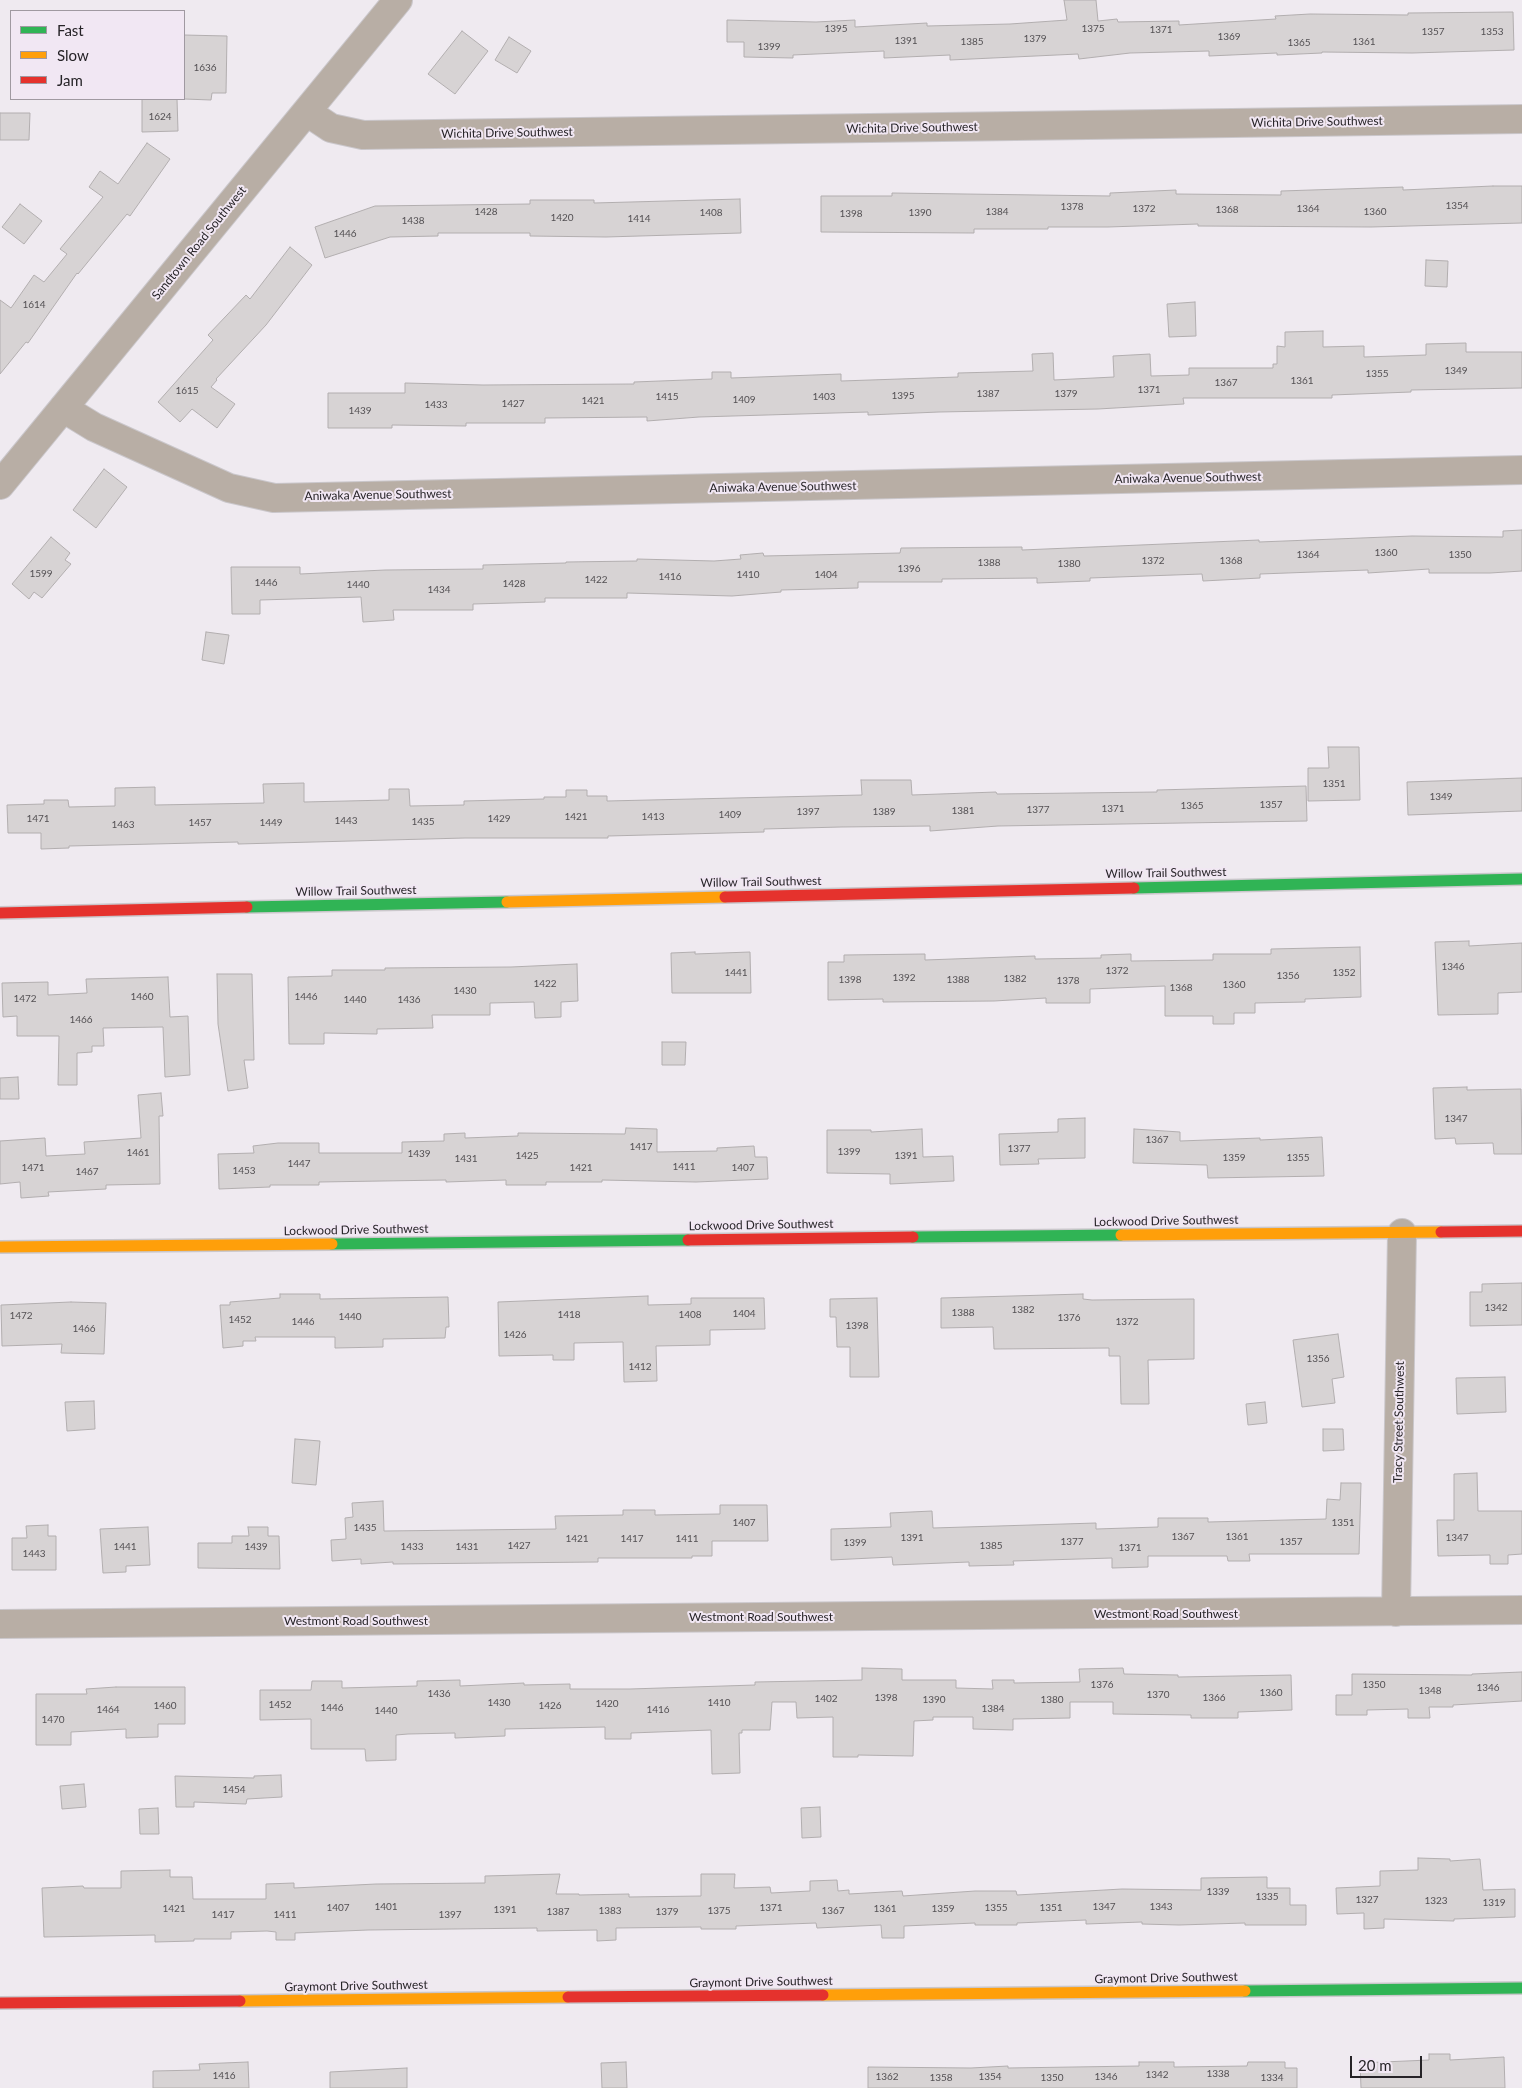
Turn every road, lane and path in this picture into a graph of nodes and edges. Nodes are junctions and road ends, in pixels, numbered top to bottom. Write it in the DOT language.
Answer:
graph roads {
  1 [pos="398,0"];
  2 [pos="307,112"];
  3 [pos="1522,119"];
  4 [pos="63,408"];
  5 [pos="1522,470"];
  6 [pos="0,485"];
  7 [pos="1522,879"];
  8 [pos="0,913"];
  9 [pos="1522,1231"];
  10 [pos="1402,1233"];
  11 [pos="0,1247"];
  12 [pos="1522,1610"];
  13 [pos="1396,1612"];
  14 [pos="0,1624"];
  15 [pos="1522,1988"];
  16 [pos="0,2003"];
  1 -- 2 [label="street, Sandtown Road Southwest"];
  2 -- 3 [label="street, Wichita Drive Southwest"];
  2 -- 4 [label="street, Sandtown Road Southwest"];
  4 -- 5 [label="street, Aniwaka Avenue Southwest"];
  4 -- 6 [label="street, Sandtown Road Southwest"];
  7 -- 8 [label="street, Willow Trail Southwest"];
  9 -- 10 [label="street, Lockwood Drive Southwest"];
  10 -- 11 [label="street, Lockwood Drive Southwest"];
  10 -- 13 [label="street, Tracy Street Southwest"];
  12 -- 13 [label="street, Westmont Road Southwest"];
  13 -- 14 [label="street, Westmont Road Southwest"];
  15 -- 16 [label="street, Graymont Drive Southwest"];
}
